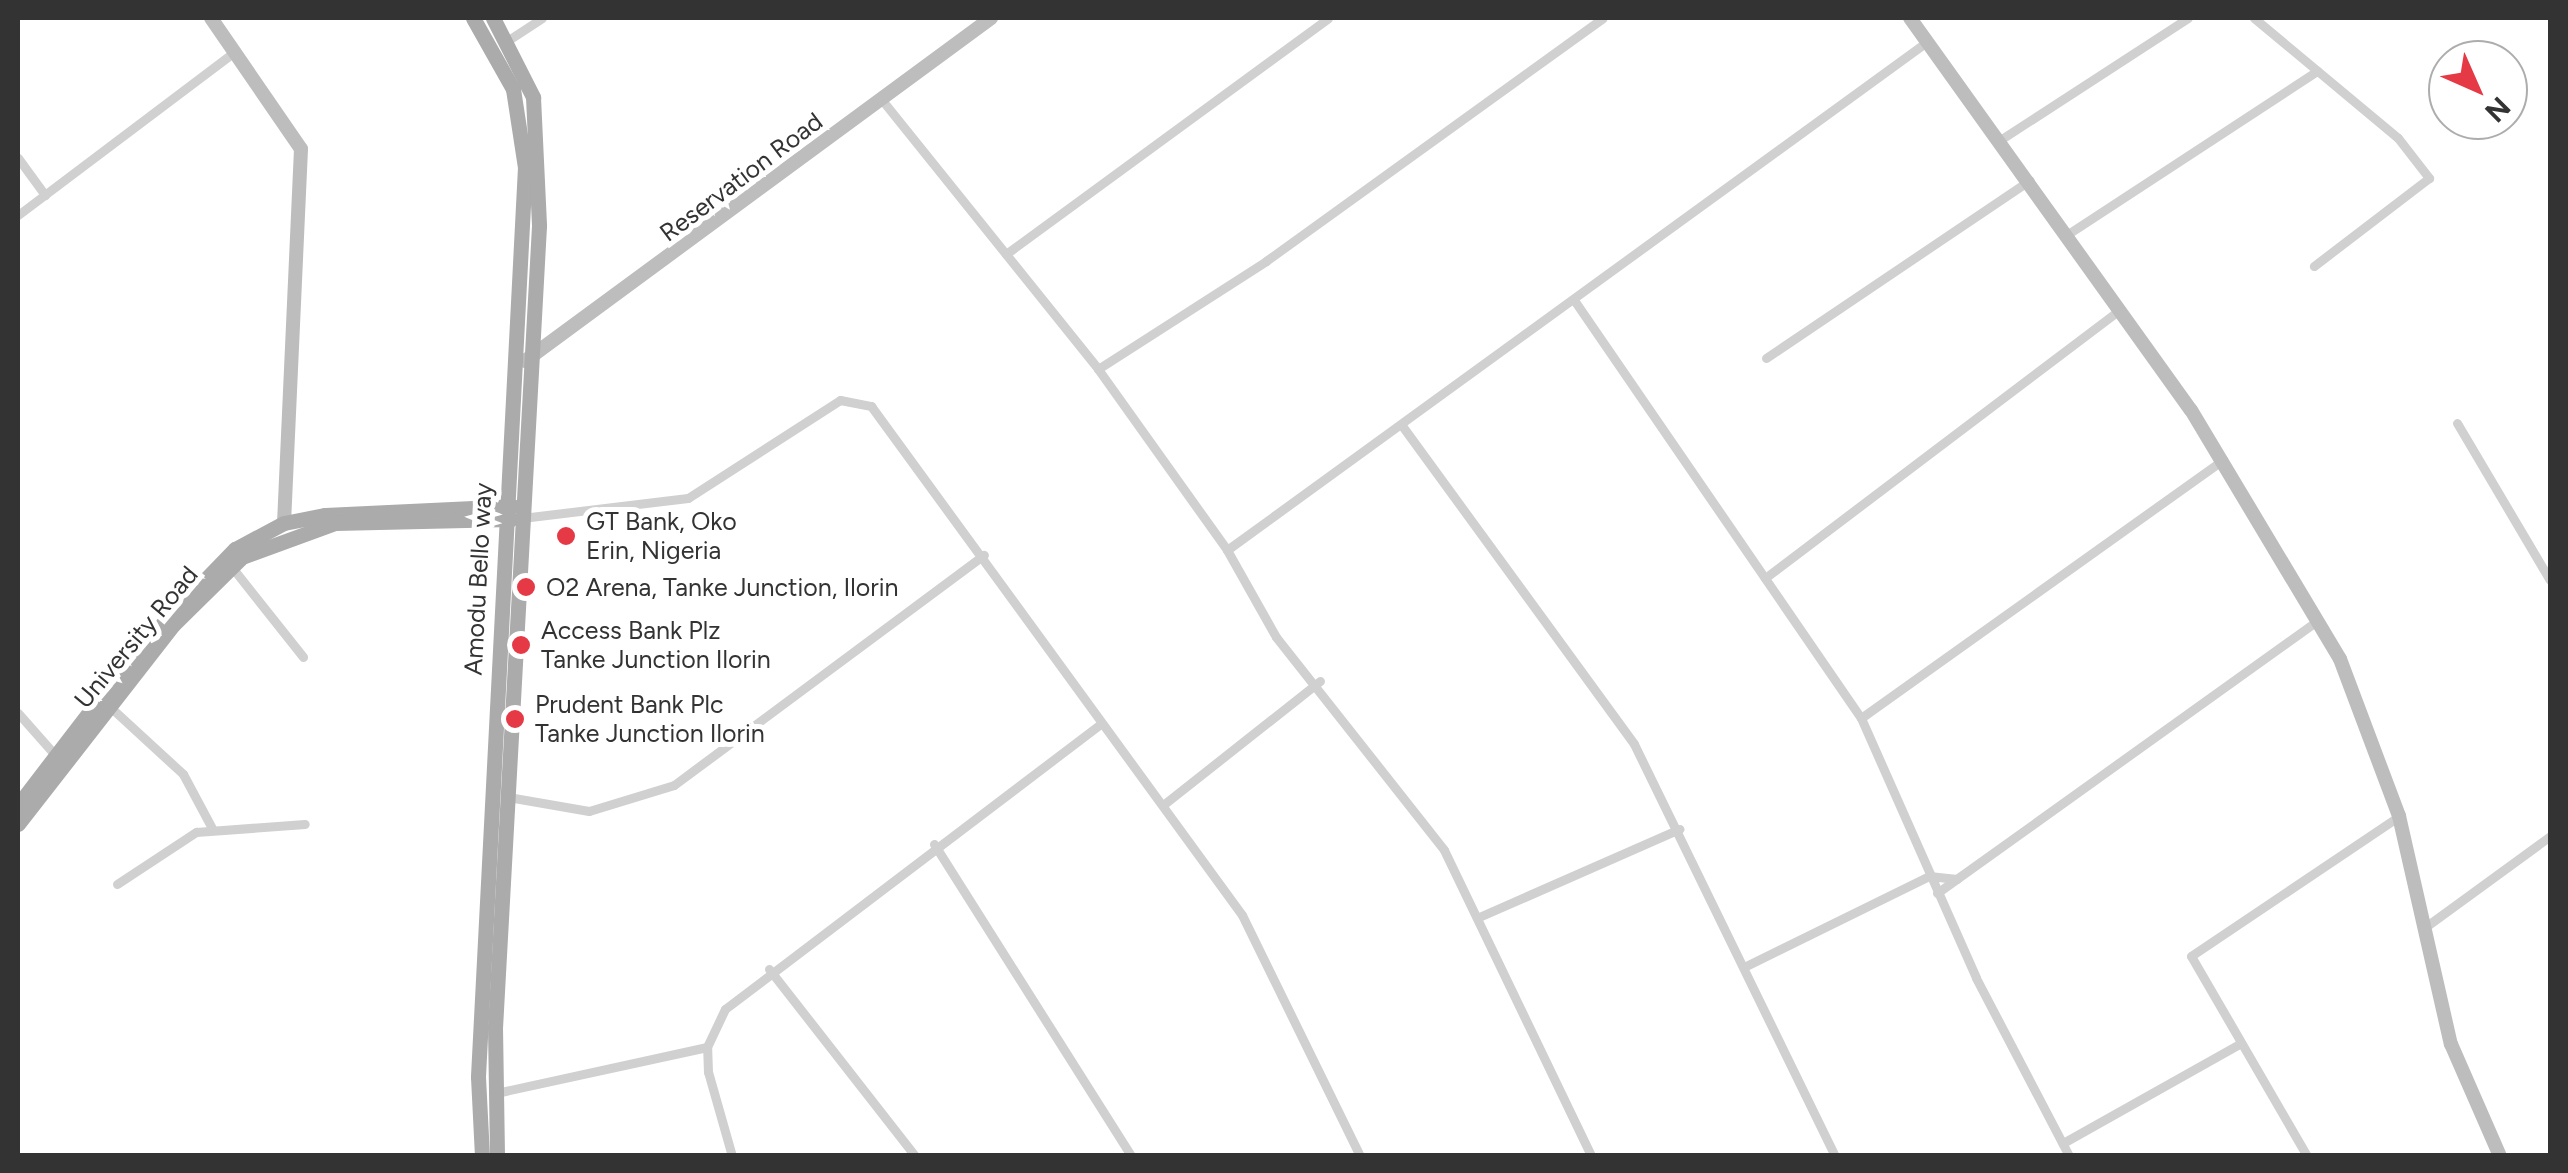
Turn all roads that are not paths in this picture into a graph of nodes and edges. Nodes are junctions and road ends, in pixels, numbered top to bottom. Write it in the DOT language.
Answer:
graph roads {
  1 [pos="210,18"];
  2 [pos="473,18"];
  3 [pos="493,18"];
  4 [pos="542,18"];
  5 [pos="990,18"];
  6 [pos="1328,18"];
  7 [pos="1603,18"];
  8 [pos="1910,18"];
  9 [pos="2188,18"];
  10 [pos="2254,18"];
  11 [pos="507,41"];
  12 [pos="1928,41"];
  13 [pos="236,51"];
  14 [pos="2317,71"];
  15 [pos="882,100"];
  16 [pos="2000,140"];
  17 [pos="18,158"];
  18 [pos="2030,180"];
  19 [pos="45,195"];
  20 [pos="18,216"];
  21 [pos="2068,234"];
  22 [pos="1006,254"];
  23 [pos="2314,266"];
  24 [pos="1574,300"];
  25 [pos="2121,309"];
  26 [pos="1766,358"];
  27 [pos="522,362"];
  28 [pos="1098,369"];
  29 [pos="2457,423"];
  30 [pos="1403,427"];
  31 [pos="2223,460"];
  32 [pos="518,513"];
  33 [pos="284,523"];
  34 [pos="1227,550"];
  35 [pos="984,555"];
  36 [pos="231,566"];
  37 [pos="1765,578"];
  38 [pos="2550,580"];
  39 [pos="2317,621"];
  40 [pos="304,657"];
  41 [pos="1320,681"];
  42 [pos="108,705"];
  43 [pos="18,713"];
  44 [pos="1861,718"];
  45 [pos="1100,724"];
  46 [pos="56,762"];
  47 [pos="508,797"];
  48 [pos="18,805"];
  49 [pos="1163,805"];
  50 [pos="2398,816"];
  51 [pos="18,824"];
  52 [pos="305,824"];
  53 [pos="212,828"];
  54 [pos="1679,828"];
  55 [pos="2550,836"];
  56 [pos="934,844"];
  57 [pos="1929,876"];
  58 [pos="1958,879"];
  59 [pos="117,884"];
  60 [pos="1936,893"];
  61 [pos="1479,916"];
  62 [pos="2424,928"];
  63 [pos="1746,966"];
  64 [pos="769,969"];
  65 [pos="2241,1044"];
  66 [pos="707,1047"];
  67 [pos="493,1093"];
  68 [pos="2063,1143"];
  69 [pos="482,1156"];
  70 [pos="497,1156"];
  71 [pos="732,1156"];
  72 [pos="915,1156"];
  73 [pos="1131,1156"];
  74 [pos="1360,1156"];
  75 [pos="1591,1156"];
  76 [pos="1835,1156"];
  77 [pos="2068,1156"];
  78 [pos="2307,1156"];
  79 [pos="2500,1156"];
  1 -- 13 [label="street"];
  2 -- 27 [label="main road, Amodu Bello way"];
  3 -- 11 [label="main road, Amodu Bello way"];
  4 -- 11 [label="street"];
  5 -- 15 [label="street, Reservation Road"];
  6 -- 22 [label="street"];
  7 -- 28 [label="street"];
  8 -- 12 [label="street"];
  9 -- 16 [label="street"];
  10 -- 14 [label="street"];
  11 -- 27 [label="main road, Amodu Bello way"];
  12 -- 16 [label="street"];
  12 -- 24 [label="street"];
  13 -- 19 [label="street"];
  13 -- 33 [label="street"];
  14 -- 21 [label="street"];
  14 -- 23 [label="street"];
  15 -- 22 [label="street"];
  15 -- 27 [label="street, Reservation Road"];
  16 -- 18 [label="street"];
  17 -- 19 [label="street"];
  18 -- 21 [label="street"];
  18 -- 26 [label="street"];
  19 -- 20 [label="street"];
  21 -- 25 [label="street"];
  22 -- 28 [label="street"];
  24 -- 30 [label="street"];
  24 -- 37 [label="street"];
  25 -- 31 [label="street"];
  25 -- 37 [label="street"];
  27 -- 32 [label="main road, Amodu Bello way"];
  28 -- 34 [label="street"];
  29 -- 38 [label="street"];
  30 -- 34 [label="street"];
  30 -- 54 [label="street"];
  31 -- 39 [label="street"];
  31 -- 44 [label="street"];
  32 -- 33 [label="main road, University Road"];
  32 -- 35 [label="street"];
  32 -- 36 [label="main road, University Road"];
  32 -- 47 [label="main road, Amodu Bello way"];
  32 -- 69 [label="main road, Amodu Bello way"];
  33 -- 46 [label="main road, University Road"];
  34 -- 41 [label="street"];
  35 -- 45 [label="street"];
  35 -- 47 [label="street"];
  36 -- 40 [label="street"];
  36 -- 42 [label="main road, University Road"];
  37 -- 44 [label="street"];
  39 -- 50 [label="street"];
  39 -- 58 [label="street"];
  41 -- 49 [label="street"];
  41 -- 61 [label="street"];
  42 -- 46 [label="main road, University Road"];
  42 -- 53 [label="street"];
  43 -- 46 [label="street"];
  44 -- 57 [label="street"];
  45 -- 49 [label="street"];
  45 -- 56 [label="street"];
  46 -- 48 [label="main road, University Road"];
  46 -- 51 [label="main road, University Road"];
  47 -- 67 [label="main road, Amodu Bello way"];
  49 -- 74 [label="street"];
  50 -- 62 [label="street"];
  50 -- 65 [label="street"];
  52 -- 53 [label="street"];
  53 -- 59 [label="street"];
  54 -- 61 [label="street"];
  54 -- 63 [label="street"];
  55 -- 62 [label="street"];
  56 -- 64 [label="street"];
  56 -- 73 [label="street"];
  57 -- 58 [label="street"];
  57 -- 60 [label="street"];
  57 -- 63 [label="street"];
  58 -- 60 [label="street"];
  60 -- 68 [label="street"];
  61 -- 75 [label="street"];
  62 -- 79 [label="street"];
  63 -- 76 [label="street"];
  64 -- 66 [label="street"];
  64 -- 72 [label="street"];
  65 -- 68 [label="street"];
  65 -- 78 [label="street"];
  66 -- 67 [label="street"];
  66 -- 71 [label="street"];
  67 -- 70 [label="main road, Amodu Bello way"];
  68 -- 77 [label="street"];
}
